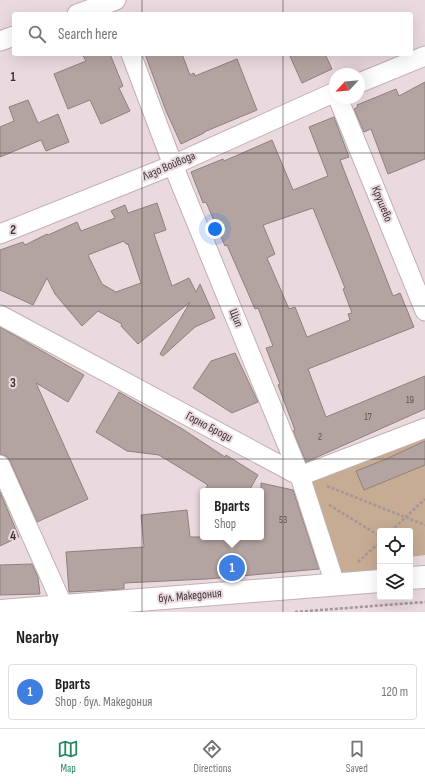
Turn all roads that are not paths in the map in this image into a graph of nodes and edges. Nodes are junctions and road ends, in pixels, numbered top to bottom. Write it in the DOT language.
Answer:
graph roads {
  1 [pos="114,4"];
  2 [pos="84,12"];
  3 [pos="12,37"];
  4 [pos="0,41"];
  5 [pos="132,56"];
  6 [pos="425,56"];
  7 [pos="365,81"];
  8 [pos="329,95"];
  9 [pos="340,104"];
  10 [pos="173,166"];
  11 [pos="0,234"];
  12 [pos="425,311"];
  13 [pos="0,315"];
  14 [pos="425,428"];
  15 [pos="0,465"];
  16 [pos="303,483"];
  17 [pos="425,577"];
  18 [pos="413,578"];
  19 [pos="377,581"];
  20 [pos="335,584"];
  21 [pos="63,606"];
  22 [pos="0,611"];
  1 -- 2 [label="street"];
  3 -- 4 [label="street"];
  5 -- 10 [label="street, Щип"];
  6 -- 7 [label="street"];
  8 -- 10 [label="street, Лазо Войвода"];
  9 -- 12 [label="street, Крушево"];
  10 -- 11 [label="street, Лазо Войвода"];
  10 -- 16 [label="street, Щип"];
  13 -- 16 [label="street, Горно Броди"];
  14 -- 16 [label="street"];
  15 -- 21 [label="street"];
  16 -- 20 [label="street, Щип"];
  17 -- 18 [label="street"];
  19 -- 20 [label="street, бул. Македония"];
  20 -- 21 [label="street, бул. Македония"];
  21 -- 22 [label="street, бул. Македония"];
}
